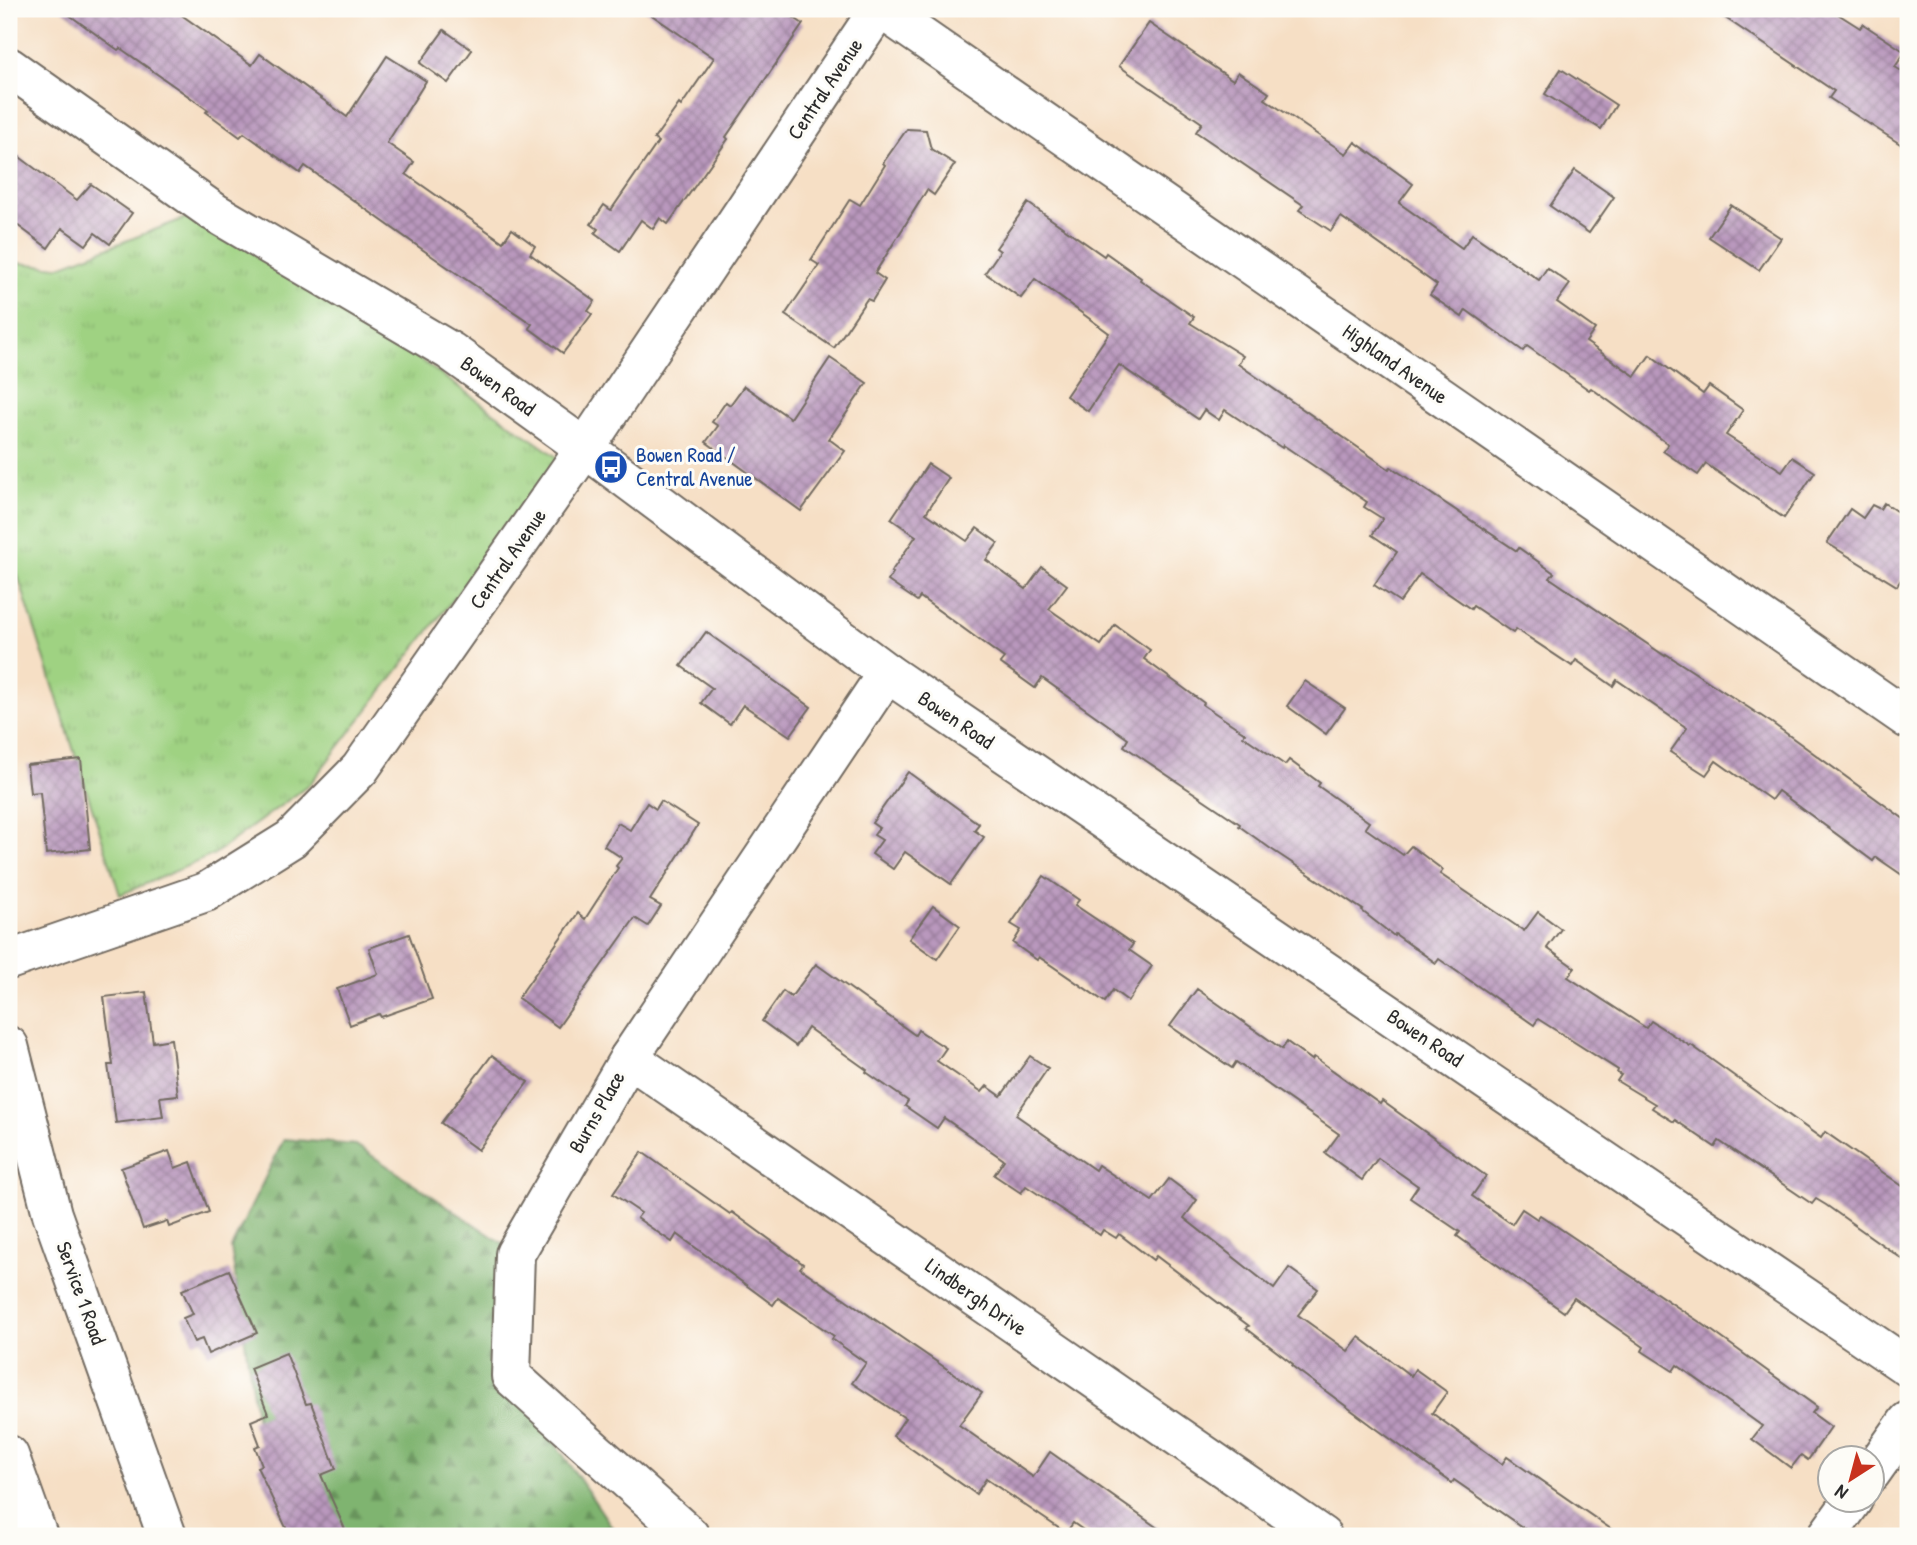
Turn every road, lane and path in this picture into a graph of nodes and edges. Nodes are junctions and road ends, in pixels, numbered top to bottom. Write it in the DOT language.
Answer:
graph roads {
  1 [pos="880,9"];
  2 [pos="9,67"];
  3 [pos="585,448"];
  4 [pos="887,673"];
  5 [pos="1908,719"];
  6 [pos="9,960"];
  7 [pos="9,1046"];
  8 [pos="629,1058"];
  9 [pos="1908,1367"];
  10 [pos="1908,1421"];
  11 [pos="1885,1453"];
  12 [pos="9,1455"];
  13 [pos="1843,1514"];
  14 [pos="38,1536"];
  15 [pos="167,1536"];
  16 [pos="690,1536"];
  17 [pos="1322,1536"];
  18 [pos="1827,1536"];
  1 -- 3 [label="street, Central Avenue"];
  1 -- 5 [label="street, Highland Avenue"];
  2 -- 3 [label="street, Bowen Road"];
  3 -- 4 [label="street, Bowen Road"];
  3 -- 6 [label="street, Central Avenue"];
  4 -- 8 [label="street, Burns Place"];
  4 -- 9 [label="street, Bowen Road"];
  7 -- 15 [label="street, Service 1 Road"];
  8 -- 16 [label="street, Burns Place"];
  8 -- 17 [label="street, Lindbergh Drive"];
  10 -- 11 [label="street"];
  12 -- 14 [label="street"];
  13 -- 18 [label="street"];
}
